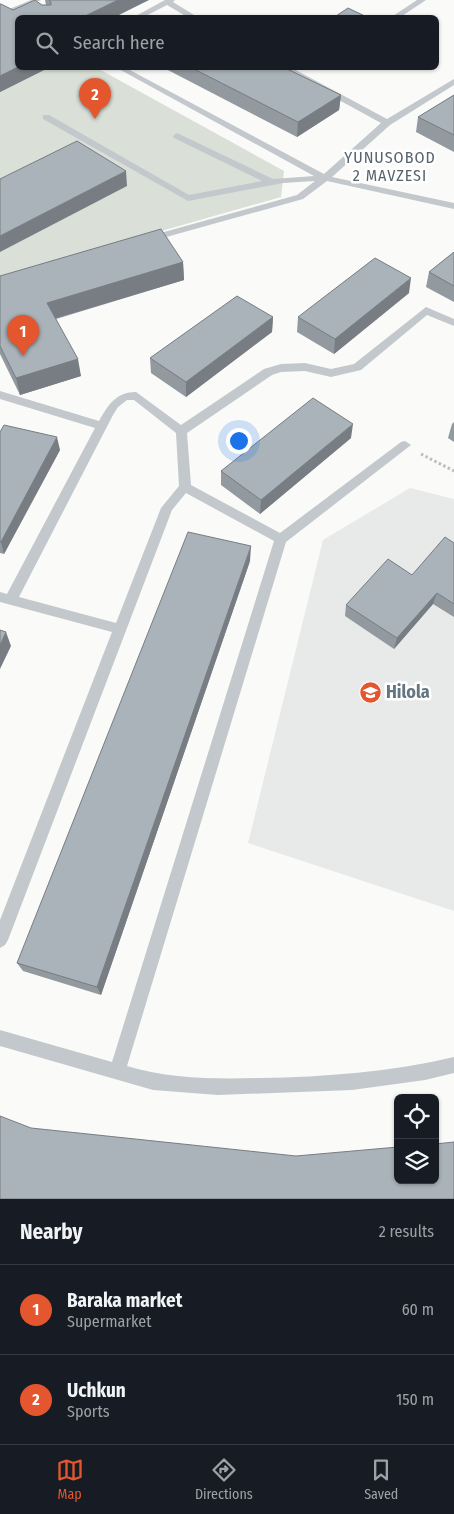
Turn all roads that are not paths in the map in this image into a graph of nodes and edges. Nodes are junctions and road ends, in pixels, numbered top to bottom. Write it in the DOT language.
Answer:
graph roads {
  1 [pos="37,0"];
  2 [pos="46,0"];
  3 [pos="422,0"];
  4 [pos="169,1"];
  5 [pos="40,9"];
  6 [pos="141,15"];
  7 [pos="191,15"];
  8 [pos="398,15"];
  9 [pos="0,16"];
  10 [pos="125,70"];
  11 [pos="291,70"];
  12 [pos="454,81"];
  13 [pos="46,117"];
  14 [pos="387,123"];
  15 [pos="177,136"];
  16 [pos="325,178"];
  17 [pos="270,182"];
  18 [pos="454,206"];
  19 [pos="141,241"];
  20 [pos="454,323"];
  21 [pos="0,395"];
  22 [pos="102,426"];
  23 [pos="181,431"];
  24 [pos="405,445"];
  25 [pos="185,487"];
  26 [pos="281,539"];
  27 [pos="5,598"];
  28 [pos="120,629"];
  29 [pos="0,940"];
  30 [pos="0,1038"];
  31 [pos="454,1065"];
  32 [pos="117,1072"];
  1 -- 9 [label="lane"];
  2 -- 5 [label="lane"];
  3 -- 8 [label="lane"];
  4 -- 6 [label="lane"];
  4 -- 7 [label="lane"];
  10 -- 16 [label="lane"];
  11 -- 14 [label="lane"];
  12 -- 14 [label="lane"];
  13 -- 17 [label="lane"];
  14 -- 16 [label="lane"];
  15 -- 17 [label="lane"];
  16 -- 17 [label="lane"];
  16 -- 18 [label="lane"];
  16 -- 19 [label="lane"];
  20 -- 23 [label="lane"];
  21 -- 22 [label="lane"];
  22 -- 23 [label="lane"];
  22 -- 27 [label="lane"];
  23 -- 25 [label="lane"];
  24 -- 26 [label="lane"];
  25 -- 26 [label="lane"];
  25 -- 28 [label="lane"];
  26 -- 32 [label="lane"];
  27 -- 28 [label="lane"];
  28 -- 29 [label="lane"];
  30 -- 32 [label="lane"];
  31 -- 32 [label="lane"];
}
